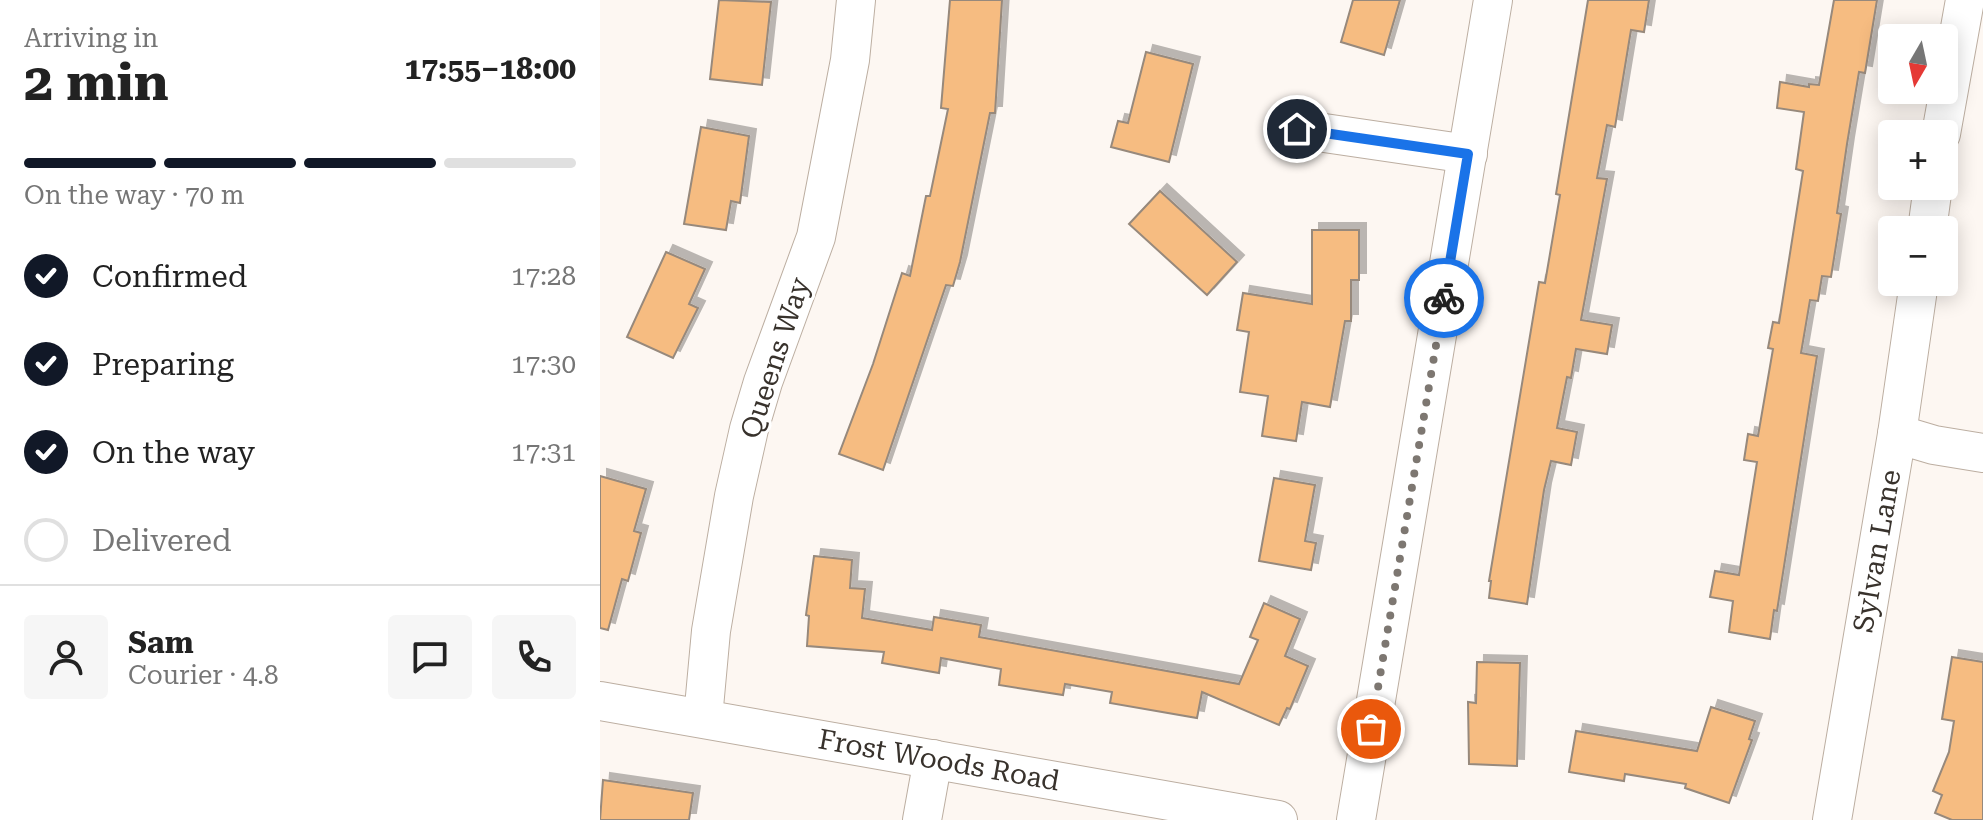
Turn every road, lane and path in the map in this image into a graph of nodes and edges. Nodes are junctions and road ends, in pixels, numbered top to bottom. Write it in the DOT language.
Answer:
graph roads {
  1 [pos="856,0"];
  2 [pos="1493,0"];
  3 [pos="1965,0"];
  4 [pos="1944,120"];
  5 [pos="1297,129"];
  6 [pos="1468,154"];
  7 [pos="1917,296"];
  8 [pos="1897,434"];
  9 [pos="1983,453"];
  10 [pos="600,701"];
  11 [pos="703,718"];
  12 [pos="933,759"];
  13 [pos="922,820"];
  14 [pos="1278,820"];
  15 [pos="1356,820"];
  16 [pos="1832,820"];
  1 -- 11 [label="street, Queens Way"];
  2 -- 6 [label="street"];
  3 -- 4 [label="street"];
  5 -- 6 [label="street"];
  6 -- 15 [label="street"];
  7 -- 8 [label="street, Sylvan Lane"];
  8 -- 9 [label="street"];
  8 -- 16 [label="street, Sylvan Lane"];
  10 -- 11 [label="street, Frost Woods Road"];
  11 -- 12 [label="street, Frost Woods Road"];
  12 -- 13 [label="street"];
  12 -- 14 [label="street, Frost Woods Road"];
}
